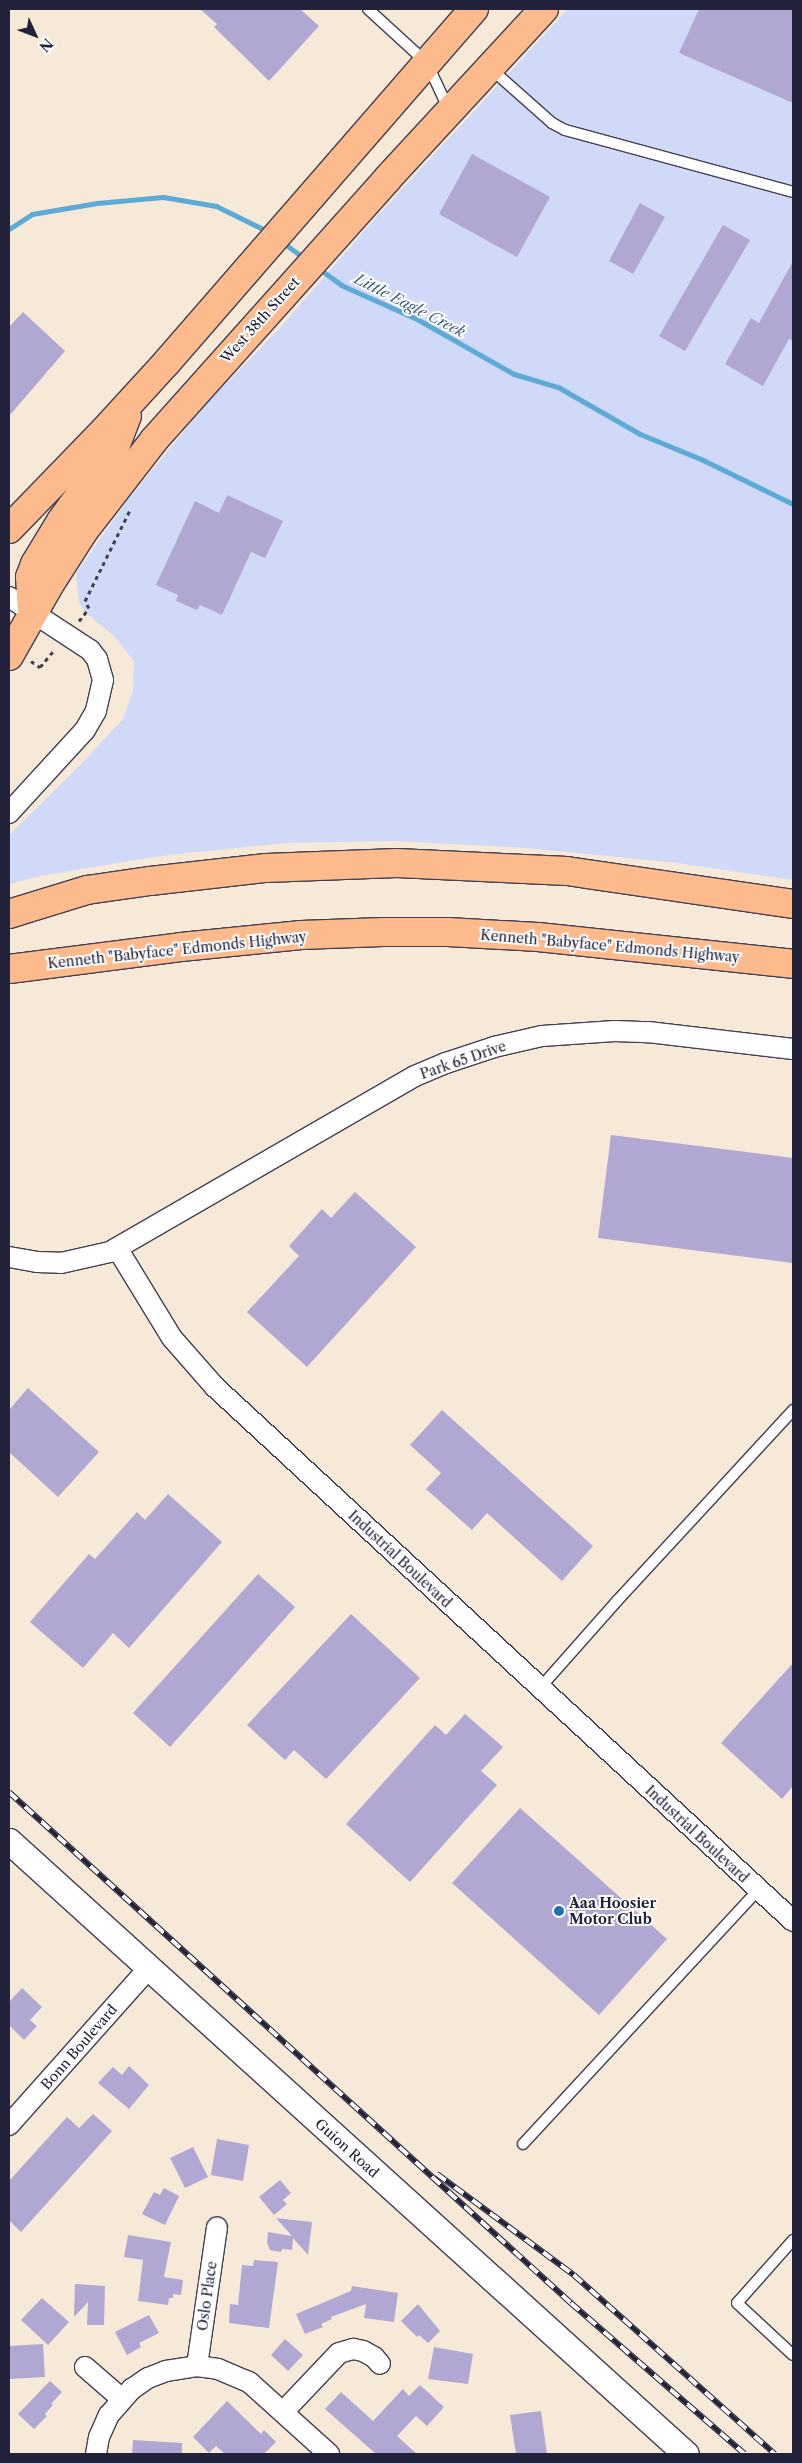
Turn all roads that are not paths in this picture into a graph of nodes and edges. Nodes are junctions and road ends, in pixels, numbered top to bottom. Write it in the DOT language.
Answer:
graph roads {
  1 [pos="368,9"];
  2 [pos="474,9"];
  3 [pos="544,9"];
  4 [pos="427,63"];
  5 [pos="490,68"];
  6 [pos="450,112"];
  7 [pos="793,192"];
  8 [pos="134,398"];
  9 [pos="9,529"];
  10 [pos="9,597"];
  11 [pos="32,613"];
  12 [pos="9,656"];
  13 [pos="9,813"];
  14 [pos="793,904"];
  15 [pos="10,913"];
  16 [pos="793,964"];
  17 [pos="9,969"];
  18 [pos="793,1049"];
  19 [pos="117,1248"];
  20 [pos="9,1257"];
  21 [pos="793,1410"];
  22 [pos="540,1688"];
  23 [pos="9,1841"];
  24 [pos="758,1890"];
  25 [pos="793,1921"];
  26 [pos="149,1968"];
  27 [pos="13,2112"];
  28 [pos="523,2144"];
  29 [pos="216,2227"];
  30 [pos="793,2240"];
  31 [pos="793,2355"];
  32 [pos="380,2364"];
  33 [pos="197,2366"];
  34 [pos="85,2367"];
  35 [pos="122,2399"];
  36 [pos="283,2412"];
  37 [pos="96,2454"];
  38 [pos="329,2454"];
  39 [pos="686,2454"];
  1 -- 4 [label="lane"];
  2 -- 4 [label="main road"];
  3 -- 5 [label="main road, West 38th Street"];
  4 -- 6 [label="lane"];
  4 -- 8 [label="main road"];
  5 -- 6 [label="main road, West 38th Street"];
  5 -- 7 [label="lane"];
  6 -- 11 [label="main road, West 38th Street"];
  8 -- 9 [label="main road"];
  8 -- 11 [label="main road"];
  10 -- 11 [label="street"];
  11 -- 12 [label="main road, West 38th Street"];
  11 -- 13 [label="street"];
  14 -- 15 [label="main road"];
  16 -- 17 [label="main road, Kenneth \"Babyface\" Edmonds Highway"];
  18 -- 19 [label="street, Park 65 Drive"];
  19 -- 20 [label="street"];
  19 -- 22 [label="street, Industrial Boulevard"];
  21 -- 22 [label="lane"];
  22 -- 24 [label="street, Industrial Boulevard"];
  23 -- 26 [label="street, Guion Road"];
  24 -- 25 [label="street, Industrial Boulevard"];
  24 -- 28 [label="lane"];
  26 -- 27 [label="street, Bonn Boulevard"];
  26 -- 39 [label="street, Guion Road"];
  29 -- 33 [label="street, Oslo Place"];
  30 -- 31 [label="lane"];
  32 -- 36 [label="street"];
  33 -- 35 [label="street"];
  33 -- 36 [label="street"];
  34 -- 35 [label="street"];
  35 -- 37 [label="street"];
  36 -- 38 [label="street"];
}
